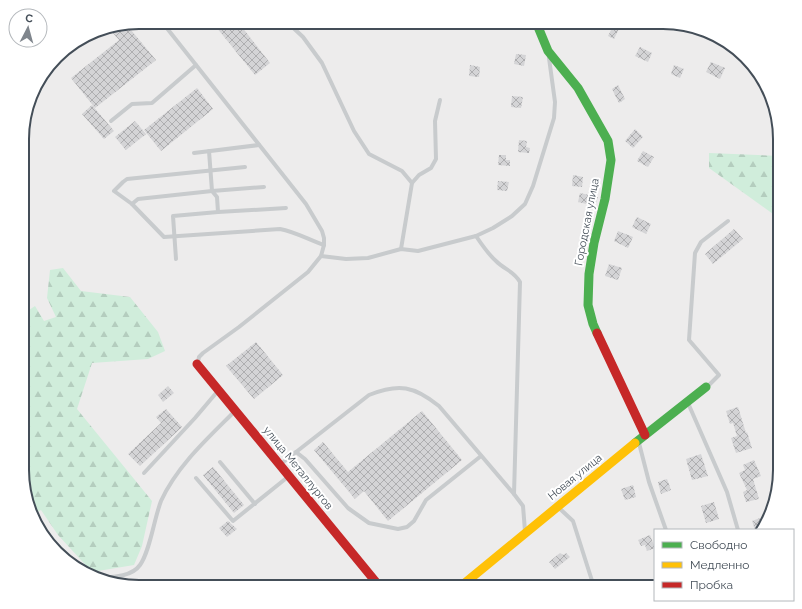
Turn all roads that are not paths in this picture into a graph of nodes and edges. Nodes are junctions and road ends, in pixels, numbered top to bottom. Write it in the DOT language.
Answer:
graph roads {
  1 [pos="168,29"];
  2 [pos="294,29"];
  3 [pos="538,29"];
  4 [pos="548,51"];
  5 [pos="196,65"];
  6 [pos="440,100"];
  7 [pos="111,121"];
  8 [pos="260,145"];
  9 [pos="209,151"];
  10 [pos="194,153"];
  11 [pos="245,167"];
  12 [pos="210,170"];
  13 [pos="412,183"];
  14 [pos="264,187"];
  15 [pos="212,191"];
  16 [pos="132,204"];
  17 [pos="286,208"];
  18 [pos="218,212"];
  19 [pos="728,221"];
  20 [pos="174,236"];
  21 [pos="476,236"];
  22 [pos="324,245"];
  23 [pos="401,249"];
  24 [pos="321,256"];
  25 [pos="176,259"];
  26 [pos="197,364"];
  27 [pos="706,387"];
  28 [pos="218,390"];
  29 [pos="688,402"];
  30 [pos="235,410"];
  31 [pos="642,438"];
  32 [pos="296,452"];
  33 [pos="481,456"];
  34 [pos="220,462"];
  35 [pos="280,465"];
  36 [pos="144,473"];
  37 [pos="289,476"];
  38 [pos="196,478"];
  39 [pos="514,494"];
  40 [pos="255,504"];
  41 [pos="558,506"];
  42 [pos="666,529"];
  43 [pos="738,529"];
  44 [pos="525,533"];
  45 [pos="114,577"];
  46 [pos="374,580"];
  47 [pos="468,580"];
  48 [pos="592,580"];
  1 -- 5 [label="lane"];
  2 -- 13 [label="lane"];
  3 -- 4 [label="street, Городская улица"];
  4 -- 21 [label="lane"];
  4 -- 31 [label="street, Городская улица"];
  5 -- 7 [label="lane"];
  5 -- 8 [label="lane"];
  6 -- 13 [label="lane"];
  8 -- 9 [label="lane"];
  8 -- 22 [label="lane"];
  9 -- 10 [label="lane"];
  9 -- 12 [label="lane"];
  11 -- 12 [label="lane"];
  12 -- 15 [label="lane"];
  12 -- 16 [label="lane"];
  13 -- 23 [label="lane"];
  14 -- 15 [label="lane"];
  15 -- 16 [label="lane"];
  15 -- 18 [label="lane"];
  16 -- 20 [label="lane"];
  17 -- 18 [label="lane"];
  18 -- 20 [label="lane"];
  19 -- 27 [label="lane"];
  20 -- 22 [label="lane"];
  20 -- 25 [label="lane"];
  21 -- 23 [label="lane"];
  21 -- 39 [label="lane"];
  22 -- 24 [label="lane"];
  23 -- 24 [label="lane"];
  24 -- 26 [label="lane"];
  26 -- 28 [label="street, улица Металлургов"];
  27 -- 29 [label="street, Новая улица"];
  28 -- 30 [label="street, улица Металлургов"];
  28 -- 36 [label="lane"];
  29 -- 31 [label="street, Новая улица"];
  29 -- 43 [label="lane"];
  30 -- 35 [label="street, улица Металлургов"];
  30 -- 45 [label="lane"];
  31 -- 41 [label="street, Новая улица"];
  31 -- 42 [label="lane"];
  32 -- 33 [label="lane"];
  32 -- 33 [label="lane"];
  32 -- 35 [label="lane"];
  33 -- 39 [label="lane"];
  34 -- 40 [label="lane"];
  35 -- 37 [label="street, улица Металлургов"];
  37 -- 40 [label="lane"];
  37 -- 46 [label="street, улица Металлургов"];
  38 -- 40 [label="lane"];
  39 -- 44 [label="lane"];
  41 -- 44 [label="street, Новая улица"];
  41 -- 48 [label="lane"];
  44 -- 47 [label="street, Новая улица"];
}
